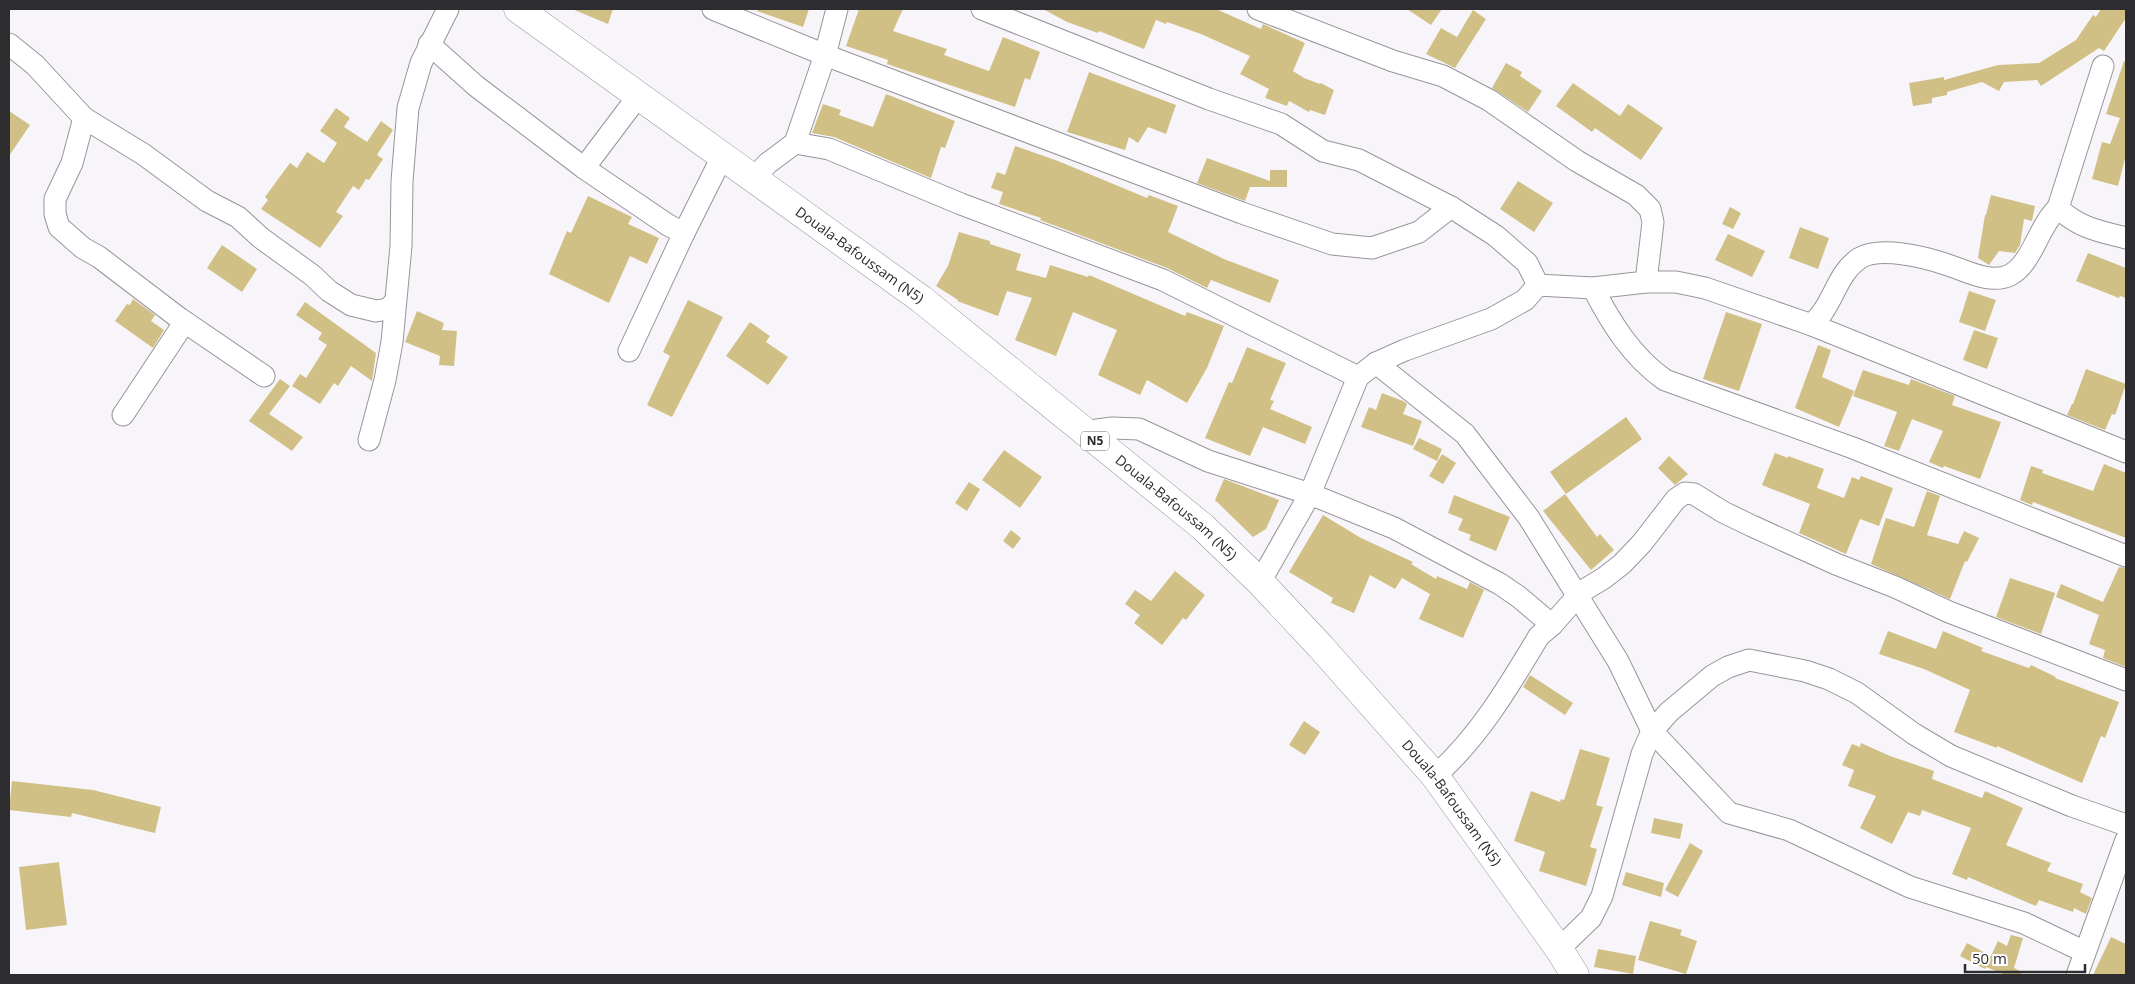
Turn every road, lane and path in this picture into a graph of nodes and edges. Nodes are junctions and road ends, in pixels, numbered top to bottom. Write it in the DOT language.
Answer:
graph roads {
  1 [pos="448,9"];
  2 [pos="518,9"];
  3 [pos="713,9"];
  4 [pos="837,9"];
  5 [pos="982,9"];
  6 [pos="1258,9"];
  7 [pos="9,44"];
  8 [pos="429,44"];
  9 [pos="825,55"];
  10 [pos="2103,66"];
  11 [pos="639,95"];
  12 [pos="84,118"];
  13 [pos="795,143"];
  14 [pos="722,157"];
  15 [pos="584,168"];
  16 [pos="754,178"];
  17 [pos="1451,206"];
  18 [pos="2058,208"];
  19 [pos="684,233"];
  20 [pos="2126,238"];
  21 [pos="1646,282"];
  22 [pos="1538,285"];
  23 [pos="1593,288"];
  24 [pos="395,302"];
  25 [pos="179,318"];
  26 [pos="1812,325"];
  27 [pos="629,351"];
  28 [pos="1376,363"];
  29 [pos="264,376"];
  30 [pos="1358,377"];
  31 [pos="123,415"];
  32 [pos="1083,432"];
  33 [pos="369,440"];
  34 [pos="2126,452"];
  35 [pos="1310,494"];
  36 [pos="2126,556"];
  37 [pos="1260,582"];
  38 [pos="1576,596"];
  39 [pos="1552,625"];
  40 [pos="2126,680"];
  41 [pos="1652,731"];
  42 [pos="1436,776"];
  43 [pos="2126,825"];
  44 [pos="2126,840"];
  45 [pos="1559,949"];
  46 [pos="2086,952"];
  47 [pos="1575,975"];
  48 [pos="2077,975"];
  1 -- 8 [label="street"];
  2 -- 11 [label="highway, Douala-Bafoussam (N5) / N5"];
  3 -- 9 [label="street"];
  4 -- 9 [label="street"];
  5 -- 17 [label="street"];
  6 -- 21 [label="street"];
  7 -- 12 [label="street"];
  8 -- 15 [label="street"];
  8 -- 24 [label="street"];
  9 -- 13 [label="street"];
  9 -- 17 [label="street"];
  10 -- 18 [label="street"];
  11 -- 14 [label="highway, Douala-Bafoussam (N5) / N5"];
  11 -- 15 [label="street"];
  12 -- 24 [label="street"];
  12 -- 25 [label="street"];
  13 -- 16 [label="street"];
  13 -- 30 [label="street"];
  14 -- 16 [label="highway, Douala-Bafoussam (N5) / N5"];
  14 -- 19 [label="street"];
  15 -- 19 [label="street"];
  16 -- 32 [label="highway, Douala-Bafoussam (N5) / N5"];
  17 -- 22 [label="street"];
  18 -- 20 [label="street"];
  18 -- 26 [label="street"];
  19 -- 27 [label="street"];
  21 -- 23 [label="street"];
  21 -- 26 [label="street"];
  22 -- 23 [label="street"];
  22 -- 28 [label="street"];
  23 -- 36 [label="street"];
  24 -- 33 [label="street"];
  25 -- 29 [label="street"];
  25 -- 31 [label="street"];
  26 -- 34 [label="street"];
  28 -- 30 [label="street"];
  28 -- 38 [label="street"];
  30 -- 35 [label="street"];
  32 -- 35 [label="street"];
  32 -- 37 [label="highway, Douala-Bafoussam (N5) / N5"];
  35 -- 37 [label="street"];
  35 -- 39 [label="street"];
  37 -- 42 [label="highway, Douala-Bafoussam (N5) / N5"];
  38 -- 39 [label="street"];
  38 -- 40 [label="street"];
  38 -- 41 [label="street"];
  39 -- 42 [label="street"];
  41 -- 43 [label="street"];
  41 -- 45 [label="street"];
  41 -- 46 [label="street"];
  42 -- 45 [label="highway, Douala-Bafoussam (N5) / N5"];
  44 -- 46 [label="street"];
  45 -- 47 [label="highway, Douala-Bafoussam (N5) / N5"];
  46 -- 48 [label="street"];
}
